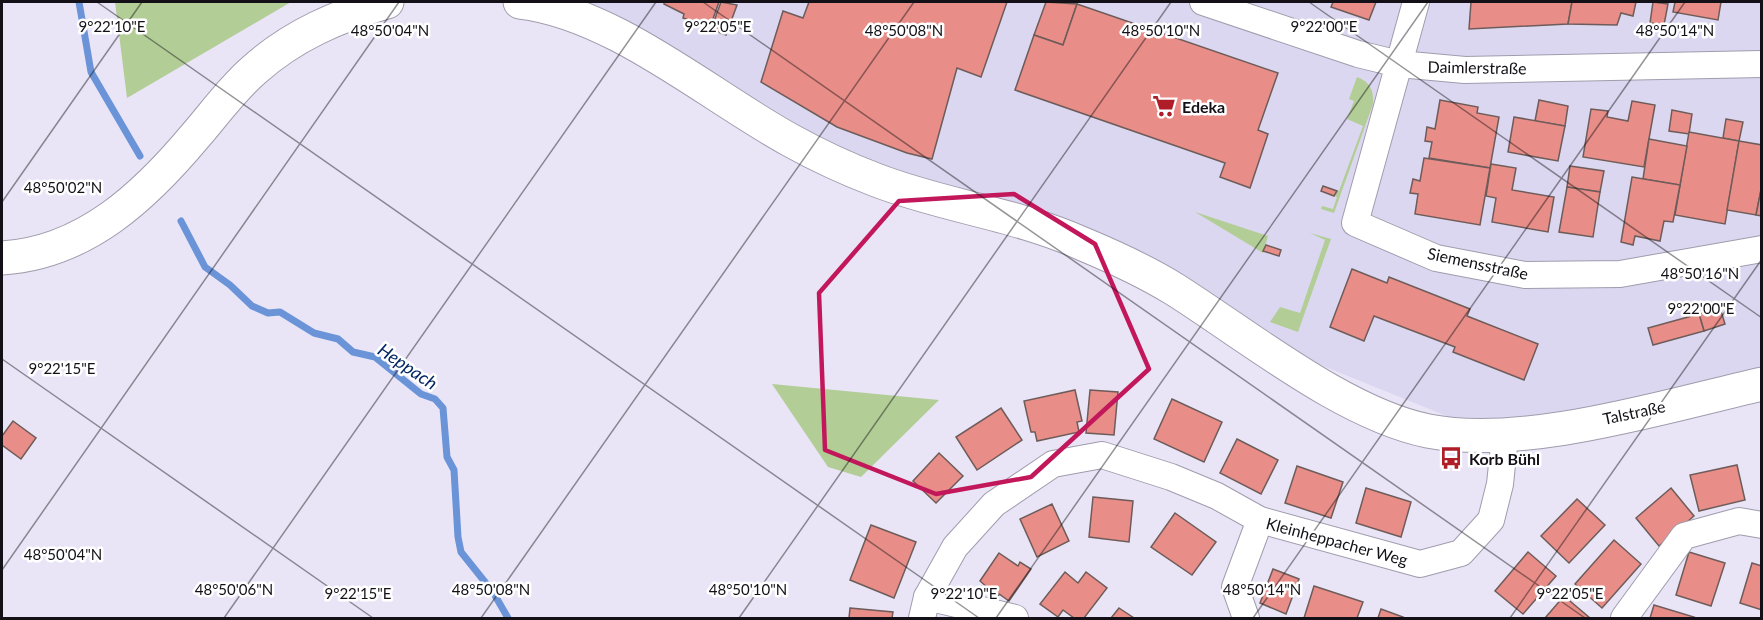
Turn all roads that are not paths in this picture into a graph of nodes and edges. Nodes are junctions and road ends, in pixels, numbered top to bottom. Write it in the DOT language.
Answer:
graph roads {
  1 [pos="387,2"];
  2 [pos="1203,2"];
  3 [pos="1416,2"];
  4 [pos="538,3"];
  5 [pos="1399,64"];
  6 [pos="1761,64"];
  7 [pos="1761,249"];
  8 [pos="2,258"];
  9 [pos="1761,384"];
  10 [pos="1505,436"];
  11 [pos="1260,520"];
  12 [pos="1761,525"];
  13 [pos="925,608"];
  14 [pos="1015,618"];
  15 [pos="1246,618"];
  16 [pos="1624,618"];
  1 -- 8 [label="street"];
  2 -- 5 [label="street, Daimlerstraße"];
  3 -- 5 [label="street, Siemensstraße"];
  4 -- 10 [label="street, Talstraße"];
  5 -- 6 [label="street, Daimlerstraße"];
  5 -- 7 [label="street, Siemensstraße"];
  9 -- 10 [label="street, Talstraße"];
  10 -- 11 [label="street, Kleinheppacher Weg"];
  11 -- 13 [label="street, Kleinheppacher Weg"];
  11 -- 15 [label="street"];
  12 -- 16 [label="street"];
  13 -- 14 [label="street"];
}
